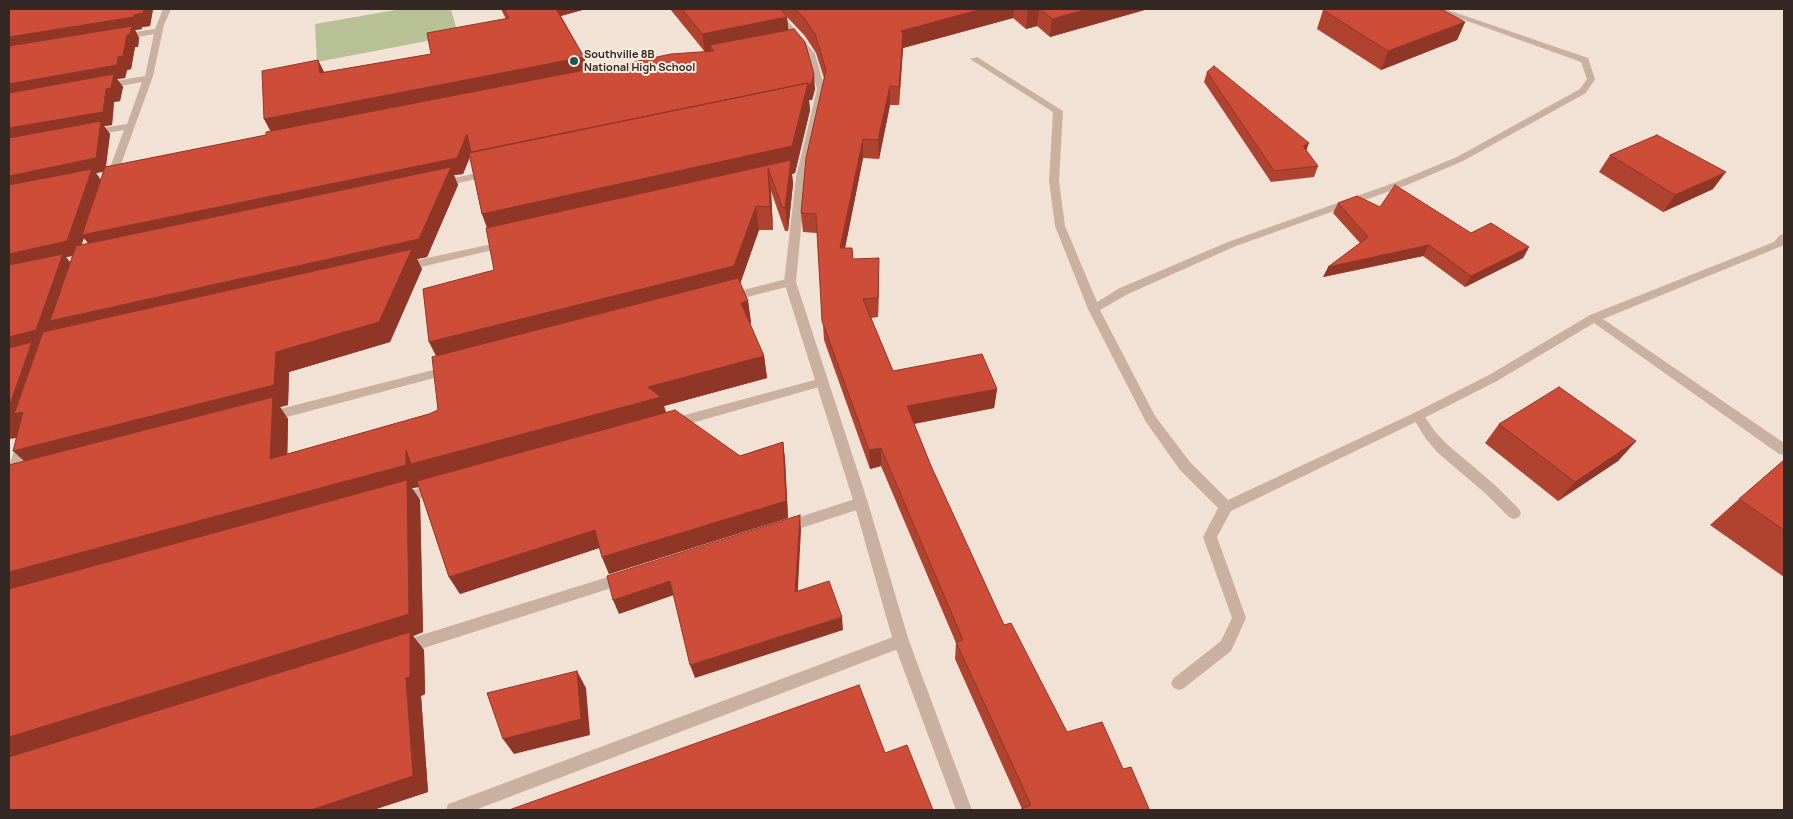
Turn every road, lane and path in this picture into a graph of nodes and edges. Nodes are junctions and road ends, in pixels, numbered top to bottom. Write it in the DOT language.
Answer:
graph roads {
  1 [pos="167,9"];
  2 [pos="774,9"];
  3 [pos="1438,9"];
  4 [pos="158,30"];
  5 [pos="112,38"];
  6 [pos="974,59"];
  7 [pos="148,78"];
  8 [pos="92,88"];
  9 [pos="130,126"];
  10 [pos="83,134"];
  11 [pos="504,170"];
  12 [pos="426,186"];
  13 [pos="106,193"];
  14 [pos="520,241"];
  15 [pos="1782,243"];
  16 [pos="394,270"];
  17 [pos="790,282"];
  18 [pos="713,302"];
  19 [pos="1094,309"];
  20 [pos="1594,318"];
  21 [pos="462,366"];
  22 [pos="822,382"];
  23 [pos="1418,416"];
  24 [pos="260,419"];
  25 [pos="659,427"];
  26 [pos="27,429"];
  27 [pos="1784,450"];
  28 [pos="28,479"];
  29 [pos="9,484"];
  30 [pos="449,485"];
  31 [pos="861,503"];
  32 [pos="382,504"];
  33 [pos="1226,507"];
  34 [pos="1514,513"];
  35 [pos="776,530"];
  36 [pos="634,575"];
  37 [pos="901,641"];
  38 [pos="387,652"];
  39 [pos="1179,683"];
  40 [pos="454,810"];
  41 [pos="964,810"];
  1 -- 4 [label="street"];
  2 -- 17 [label="street"];
  3 -- 19 [label="street"];
  4 -- 5 [label="street"];
  4 -- 7 [label="street"];
  6 -- 19 [label="street"];
  7 -- 8 [label="street"];
  7 -- 9 [label="street"];
  9 -- 10 [label="street"];
  9 -- 13 [label="street"];
  11 -- 12 [label="street"];
  14 -- 16 [label="street"];
  15 -- 20 [label="street"];
  17 -- 18 [label="street"];
  17 -- 22 [label="street"];
  19 -- 33 [label="street"];
  20 -- 23 [label="street"];
  20 -- 27 [label="street"];
  21 -- 24 [label="street"];
  22 -- 25 [label="street"];
  22 -- 31 [label="street"];
  23 -- 33 [label="street"];
  23 -- 34 [label="street"];
  26 -- 29 [label="street"];
  28 -- 29 [label="street"];
  30 -- 32 [label="street"];
  31 -- 35 [label="street"];
  31 -- 37 [label="street"];
  33 -- 39 [label="street"];
  36 -- 38 [label="street"];
  37 -- 40 [label="street"];
  37 -- 41 [label="street"];
}
